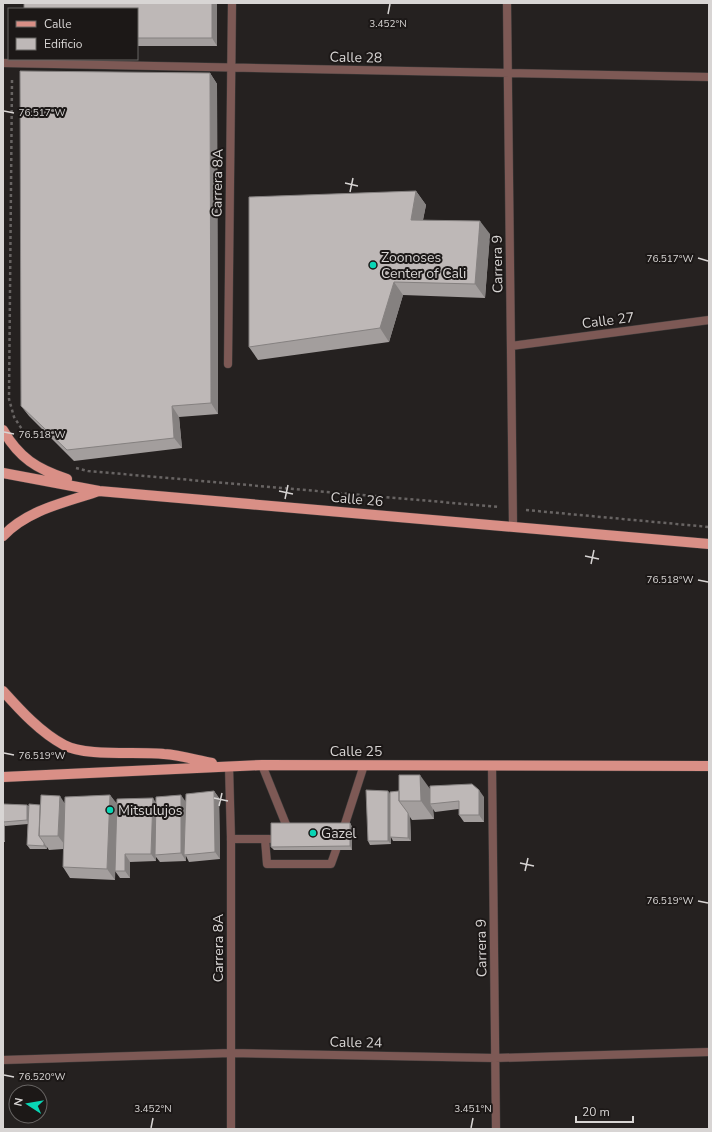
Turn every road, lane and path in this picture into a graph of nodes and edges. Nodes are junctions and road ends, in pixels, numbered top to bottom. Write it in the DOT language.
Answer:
graph roads {
  1 [pos="232,3"];
  2 [pos="507,3"];
  3 [pos="3,63"];
  4 [pos="231,68"];
  5 [pos="508,73"];
  6 [pos="709,76"];
  7 [pos="12,80"];
  8 [pos="709,320"];
  9 [pos="511,346"];
  10 [pos="228,364"];
  11 [pos="3,430"];
  12 [pos="27,438"];
  13 [pos="75,468"];
  14 [pos="3,473"];
  15 [pos="99,490"];
  16 [pos="513,508"];
  17 [pos="513,526"];
  18 [pos="709,527"];
  19 [pos="3,536"];
  20 [pos="709,544"];
  21 [pos="3,691"];
  22 [pos="262,765"];
  23 [pos="364,765"];
  24 [pos="229,766"];
  25 [pos="492,766"];
  26 [pos="709,766"];
  27 [pos="3,777"];
  28 [pos="287,827"];
  29 [pos="344,827"];
  30 [pos="231,839"];
  31 [pos="265,839"];
  32 [pos="274,839"];
  33 [pos="336,850"];
  34 [pos="709,1052"];
  35 [pos="231,1053"];
  36 [pos="495,1058"];
  37 [pos="3,1060"];
  38 [pos="231,1129"];
  39 [pos="496,1129"];
  1 -- 4 [label="street, Carrera 8A"];
  2 -- 5 [label="street, Carrera 9"];
  3 -- 4 [label="street, Calle 28"];
  4 -- 5 [label="street, Calle 28"];
  4 -- 10 [label="street, Carrera 8A"];
  5 -- 6 [label="street, Calle 28"];
  5 -- 9 [label="street, Carrera 9"];
  7 -- 12 [label="path"];
  8 -- 9 [label="street, Calle 27"];
  9 -- 16 [label="street, Carrera 9"];
  11 -- 15 [label="main road"];
  13 -- 16 [label="path"];
  14 -- 15 [label="main road, Calle 26"];
  15 -- 17 [label="main road, Calle 26"];
  15 -- 19 [label="main road"];
  16 -- 17 [label="street, Carrera 9"];
  16 -- 18 [label="path"];
  17 -- 20 [label="main road, Calle 26"];
  21 -- 24 [label="main road"];
  22 -- 23 [label="main road, Calle 25"];
  22 -- 24 [label="main road, Calle 25"];
  22 -- 28 [label="street"];
  23 -- 25 [label="main road, Calle 25"];
  23 -- 29 [label="street"];
  24 -- 27 [label="main road, Calle 25"];
  24 -- 30 [label="street, Carrera 8A"];
  25 -- 26 [label="main road, Calle 25"];
  25 -- 36 [label="street, Carrera 9"];
  30 -- 31 [label="street"];
  30 -- 35 [label="street, Carrera 8A"];
  31 -- 32 [label="street"];
  31 -- 33 [label="street"];
  34 -- 36 [label="street, Calle 24"];
  35 -- 36 [label="street, Calle 24"];
  35 -- 37 [label="street, Calle 24"];
  35 -- 38 [label="street, Carrera 8A"];
  36 -- 39 [label="street, Carrera 9"];
}
